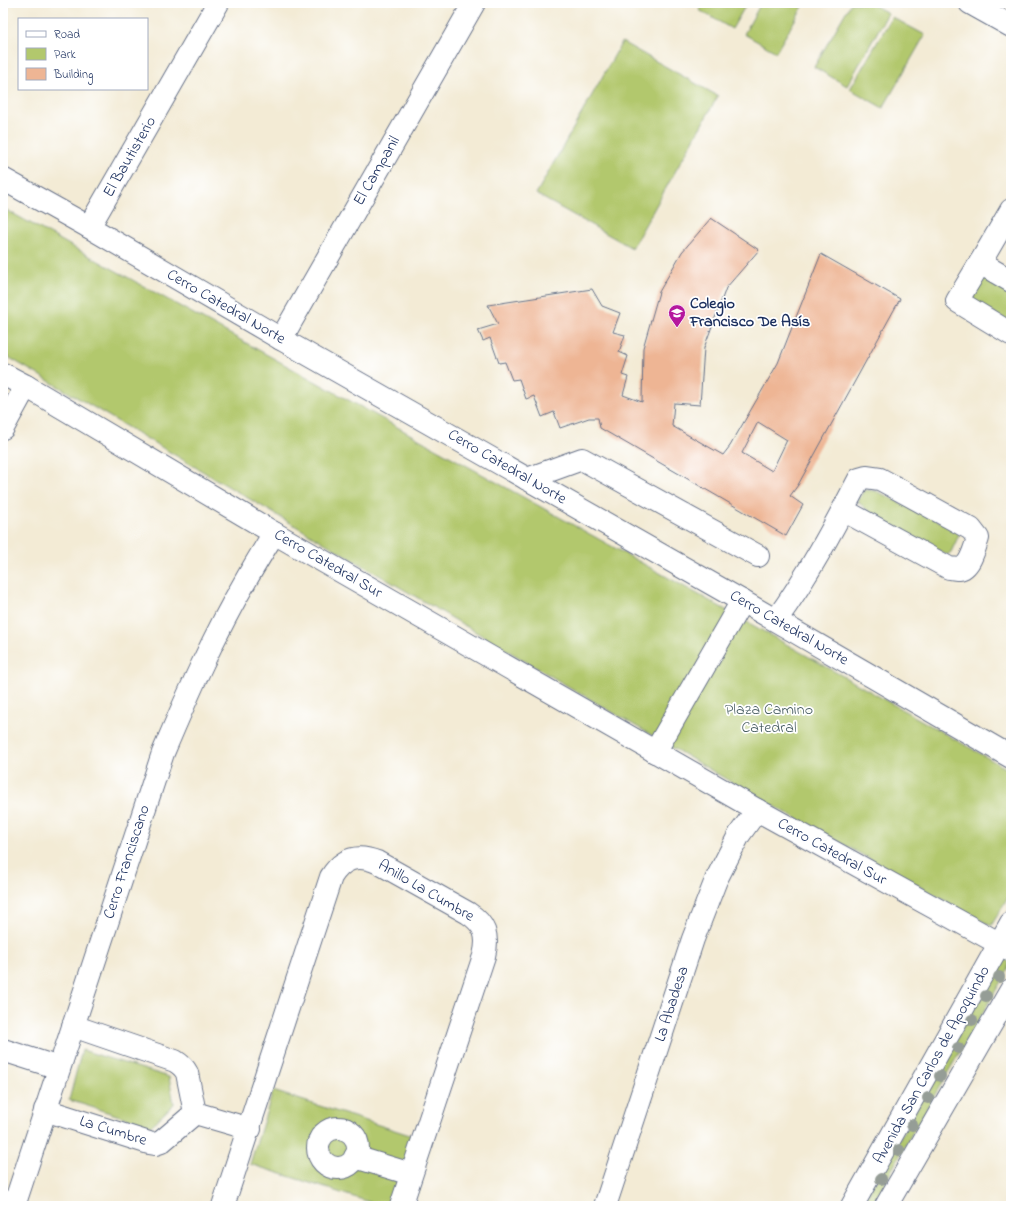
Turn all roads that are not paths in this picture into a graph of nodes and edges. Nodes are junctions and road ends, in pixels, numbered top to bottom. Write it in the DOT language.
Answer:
graph roads {
  1 [pos="218,3"];
  2 [pos="474,3"];
  3 [pos="970,3"];
  4 [pos="1011,26"];
  5 [pos="3,178"];
  6 [pos="1011,210"];
  7 [pos="89,227"];
  8 [pos="980,263"];
  9 [pos="1011,281"];
  10 [pos="1011,334"];
  11 [pos="280,339"];
  12 [pos="3,374"];
  13 [pos="26,386"];
  14 [pos="3,428"];
  15 [pos="527,479"];
  16 [pos="843,510"];
  17 [pos="274,533"];
  18 [pos="758,556"];
  19 [pos="742,601"];
  20 [pos="776,620"];
  21 [pos="655,752"];
  22 [pos="1011,757"];
  23 [pos="757,810"];
  24 [pos="1011,923"];
  25 [pos="1005,947"];
  26 [pos="1011,990"];
  27 [pos="73,1026"];
  28 [pos="3,1050"];
  29 [pos="59,1068"];
  30 [pos="45,1110"];
  31 [pos="195,1112"];
  32 [pos="250,1129"];
  33 [pos="355,1157"];
  34 [pos="411,1174"];
  35 [pos="14,1206"];
  36 [pos="223,1206"];
  37 [pos="401,1206"];
  38 [pos="605,1206"];
  39 [pos="852,1206"];
  40 [pos="886,1206"];
  1 -- 7 [label="street, El Bautisterio"];
  2 -- 11 [label="street, El Campanil"];
  3 -- 4 [label="street"];
  5 -- 7 [label="street, Cerro Catedral Norte"];
  6 -- 8 [label="street"];
  7 -- 11 [label="street, Cerro Catedral Norte"];
  8 -- 9 [label="street"];
  8 -- 10 [label="street"];
  11 -- 15 [label="street, Cerro Catedral Norte"];
  12 -- 13 [label="street, Cerro Catedral Sur"];
  13 -- 14 [label="street"];
  13 -- 17 [label="street, Cerro Catedral Sur"];
  15 -- 18 [label="street"];
  15 -- 19 [label="street, Cerro Catedral Norte"];
  16 -- 16 [label="street"];
  16 -- 20 [label="street"];
  17 -- 21 [label="street, Cerro Catedral Sur"];
  17 -- 27 [label="street, Cerro Franciscano"];
  19 -- 20 [label="street, Cerro Catedral Norte"];
  19 -- 21 [label="street"];
  20 -- 22 [label="street, Cerro Catedral Norte"];
  21 -- 23 [label="street, Cerro Catedral Sur"];
  23 -- 25 [label="street, Cerro Catedral Sur"];
  23 -- 38 [label="street, La Abadesa"];
  24 -- 25 [label="street, Avenida San Carlos de Apoquindo"];
  25 -- 39 [label="street, Avenida San Carlos de Apoquindo"];
  26 -- 40 [label="street, Avenida San Carlos de Apoquindo"];
  27 -- 29 [label="street, Cerro Franciscano"];
  27 -- 31 [label="street"];
  28 -- 29 [label="street"];
  29 -- 30 [label="street, Cerro Franciscano"];
  30 -- 31 [label="street, La Cumbre"];
  30 -- 35 [label="street, Cerro Franciscano"];
  31 -- 32 [label="street"];
  32 -- 34 [label="street, Anillo La Cumbre"];
  32 -- 36 [label="street, Anillo La Cumbre"];
  33 -- 34 [label="street"];
  34 -- 37 [label="street, Anillo La Cumbre"];
}
